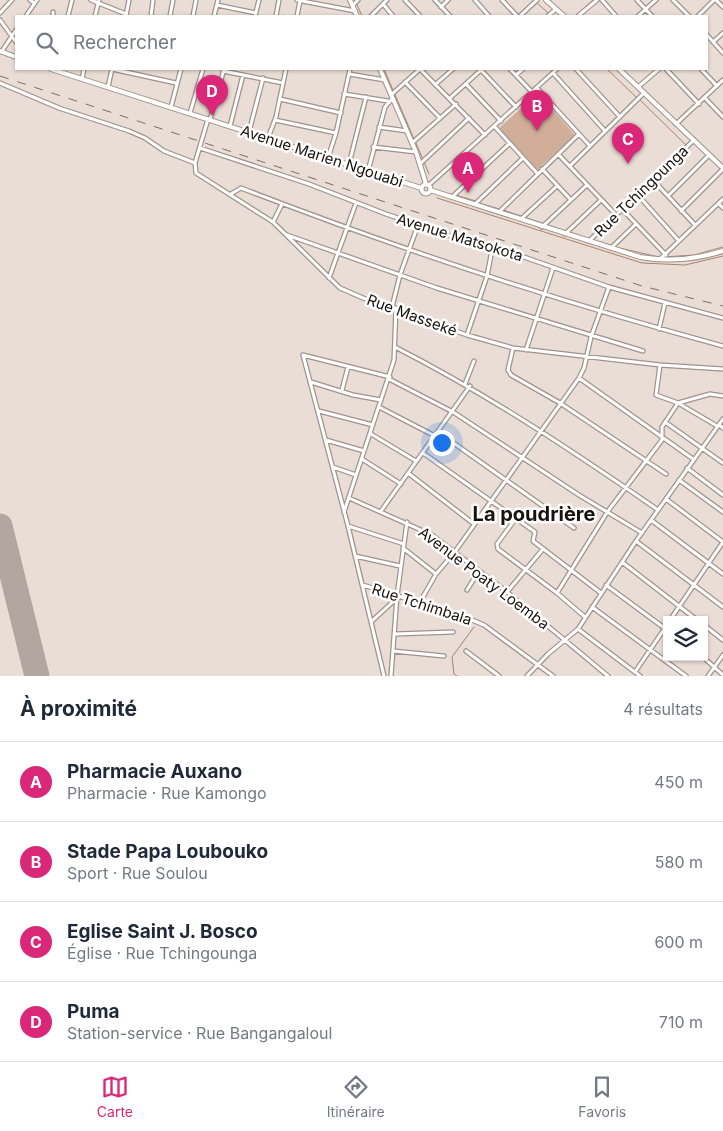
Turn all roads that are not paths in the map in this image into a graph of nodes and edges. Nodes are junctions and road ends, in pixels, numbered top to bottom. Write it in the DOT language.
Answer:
graph roads {
  1 [pos="12,0"];
  2 [pos="30,0"];
  3 [pos="72,0"];
  4 [pos="91,0"];
  5 [pos="129,0"];
  6 [pos="153,0"];
  7 [pos="173,0"];
  8 [pos="195,0"];
  9 [pos="218,0"];
  10 [pos="259,0"];
  11 [pos="279,0"];
  12 [pos="350,0"];
  13 [pos="358,0"];
  14 [pos="387,0"];
  15 [pos="405,0"];
  16 [pos="435,0"];
  17 [pos="448,0"];
  18 [pos="475,0"];
  19 [pos="502,0"];
  20 [pos="537,0"];
  21 [pos="546,0"];
  22 [pos="586,0"];
  23 [pos="597,0"];
  24 [pos="602,0"];
  25 [pos="637,0"];
  26 [pos="656,0"];
  27 [pos="673,0"];
  28 [pos="713,0"];
  29 [pos="298,1"];
  30 [pos="36,2"];
  31 [pos="98,2"];
  32 [pos="382,4"];
  33 [pos="217,5"];
  34 [pos="352,5"];
  35 [pos="592,5"];
  36 [pos="441,7"];
  37 [pos="723,8"];
  38 [pos="556,9"];
  39 [pos="645,9"];
  40 [pos="355,11"];
  41 [pos="0,13"];
  42 [pos="256,14"];
  43 [pos="27,15"];
  44 [pos="68,15"];
  45 [pos="95,15"];
  46 [pos="126,15"];
  47 [pos="151,15"];
  48 [pos="170,15"];
  49 [pos="193,15"];
  50 [pos="214,15"];
  51 [pos="276,15"];
  52 [pos="298,15"];
  53 [pos="357,15"];
  54 [pos="372,15"];
  55 [pos="393,15"];
  56 [pos="419,15"];
  57 [pos="449,15"];
  58 [pos="489,15"];
  59 [pos="518,15"];
  60 [pos="520,15"];
  61 [pos="549,15"];
  62 [pos="563,15"];
  63 [pos="579,15"];
  64 [pos="615,15"];
  65 [pos="639,15"];
  66 [pos="651,15"];
  67 [pos="688,15"];
  68 [pos="699,15"];
  69 [pos="0,20"];
  70 [pos="15,32"];
  71 [pos="723,33"];
  72 [pos="12,36"];
  73 [pos="708,37"];
  74 [pos="15,40"];
  75 [pos="713,42"];
  76 [pos="1,51"];
  77 [pos="723,53"];
  78 [pos="15,57"];
  79 [pos="58,70"];
  80 [pos="84,70"];
  81 [pos="112,70"];
  82 [pos="117,70"];
  83 [pos="181,70"];
  84 [pos="203,70"];
  85 [pos="224,70"];
  86 [pos="286,70"];
  87 [pos="350,70"];
  88 [pos="381,70"];
  89 [pos="418,70"];
  90 [pos="452,70"];
  91 [pos="481,70"];
  92 [pos="483,70"];
  93 [pos="511,70"];
  94 [pos="522,70"];
  95 [pos="556,70"];
  96 [pos="577,70"];
  97 [pos="620,70"];
  98 [pos="658,70"];
  99 [pos="667,70"];
  100 [pos="702,70"];
  101 [pos="552,73"];
  102 [pos="349,74"];
  103 [pos="243,75"];
  104 [pos="516,75"];
  105 [pos="263,78"];
  106 [pos="82,79"];
  107 [pos="386,80"];
  108 [pos="723,80"];
  109 [pos="176,82"];
  110 [pos="405,82"];
  111 [pos="0,83"];
  112 [pos="283,83"];
  113 [pos="436,84"];
  114 [pos="466,84"];
  115 [pos="717,86"];
  116 [pos="108,87"];
  117 [pos="638,87"];
  118 [pos="537,88"];
  119 [pos="532,92"];
  120 [pos="644,93"];
  121 [pos="344,94"];
  122 [pos="392,96"];
  123 [pos="366,97"];
  124 [pos="450,98"];
  125 [pos="705,98"];
  126 [pos="280,99"];
  127 [pos="388,101"];
  128 [pos="456,104"];
  129 [pos="699,104"];
  130 [pos="171,107"];
  131 [pos="516,107"];
  132 [pos="190,113"];
  133 [pos="341,113"];
  134 [pos="620,117"];
  135 [pos="723,117"];
  136 [pos="440,118"];
  137 [pos="469,118"];
  138 [pos="209,120"];
  139 [pos="275,120"];
  140 [pos="501,121"];
  141 [pos="676,124"];
  142 [pos="230,126"];
  143 [pos="379,127"];
  144 [pos="495,127"];
  145 [pos="407,131"];
  146 [pos="605,131"];
  147 [pos="249,132"];
  148 [pos="336,133"];
  149 [pos="579,134"];
  150 [pos="485,135"];
  151 [pos="268,138"];
  152 [pos="694,140"];
  153 [pos="412,143"];
  154 [pos="510,143"];
  155 [pos="590,146"];
  156 [pos="374,147"];
  157 [pos="200,148"];
  158 [pos="416,152"];
  159 [pos="558,154"];
  160 [pos="709,155"];
  161 [pos="328,158"];
  162 [pos="523,158"];
  163 [pos="195,163"];
  164 [pos="349,164"];
  165 [pos="420,164"];
  166 [pos="570,166"];
  167 [pos="723,168"];
  168 [pos="542,169"];
  169 [pos="368,171"];
  170 [pos="537,173"];
  171 [pos="653,180"];
  172 [pos="588,185"];
  173 [pos="428,186"];
  174 [pos="557,186"];
  175 [pos="421,188"];
  176 [pos="231,194"];
  177 [pos="637,194"];
  178 [pos="668,196"];
  179 [pos="452,197"];
  180 [pos="723,199"];
  181 [pos="571,200"];
  182 [pos="601,200"];
  183 [pos="356,203"];
  184 [pos="282,204"];
  185 [pos="719,204"];
  186 [pos="475,205"];
  187 [pos="723,208"];
  188 [pos="622,209"];
  189 [pos="681,211"];
  190 [pos="499,212"];
  191 [pos="616,214"];
  192 [pos="521,219"];
  193 [pos="273,222"];
  194 [pos="636,224"];
  195 [pos="418,225"];
  196 [pos="542,226"];
  197 [pos="695,226"];
  198 [pos="348,228"];
  199 [pos="565,234"];
  200 [pos="285,235"];
  201 [pos="588,241"];
  202 [pos="679,241"];
  203 [pos="611,248"];
  204 [pos="409,250"];
  205 [pos="492,250"];
  206 [pos="723,252"];
  207 [pos="339,254"];
  208 [pos="666,255"];
  209 [pos="659,260"];
  210 [pos="553,268"];
  211 [pos="400,276"];
  212 [pos="487,276"];
  213 [pos="329,278"];
  214 [pos="609,287"];
  215 [pos="545,294"];
  216 [pos="479,301"];
  217 [pos="665,303"];
  218 [pos="394,308"];
  219 [pos="600,312"];
  220 [pos="723,318"];
  221 [pos="536,320"];
  222 [pos="659,329"];
  223 [pos="467,335"];
  224 [pos="591,337"];
  225 [pos="723,346"];
  226 [pos="395,347"];
  227 [pos="513,348"];
  228 [pos="526,350"];
  229 [pos="643,352"];
  230 [pos="586,358"];
  231 [pos="474,361"];
  232 [pos="660,365"];
  233 [pos="348,367"];
  234 [pos="723,369"];
  235 [pos="389,378"];
  236 [pos="579,378"];
  237 [pos="310,382"];
  238 [pos="465,384"];
  239 [pos="470,386"];
  240 [pos="342,390"];
  241 [pos="723,396"];
  242 [pos="381,400"];
  243 [pos="560,403"];
  244 [pos="678,403"];
  245 [pos="379,407"];
  246 [pos="318,411"];
  247 [pos="453,412"];
  248 [pos="723,419"];
  249 [pos="665,422"];
  250 [pos="373,425"];
  251 [pos="718,425"];
  252 [pos="723,428"];
  253 [pos="540,430"];
  254 [pos="438,432"];
  255 [pos="371,434"];
  256 [pos="435,436"];
  257 [pos="663,436"];
  258 [pos="326,440"];
  259 [pos="701,447"];
  260 [pos="364,451"];
  261 [pos="423,453"];
  262 [pos="362,458"];
  263 [pos="523,458"];
  264 [pos="693,459"];
  265 [pos="645,460"];
  266 [pos="416,461"];
  267 [pos="723,463"];
  268 [pos="332,467"];
  269 [pos="687,468"];
  270 [pos="408,473"];
  271 [pos="666,474"];
  272 [pos="356,475"];
  273 [pos="506,479"];
  274 [pos="679,480"];
  275 [pos="401,484"];
  276 [pos="625,487"];
  277 [pos="723,495"];
  278 [pos="349,498"];
  279 [pos="666,499"];
  280 [pos="491,500"];
  281 [pos="658,510"];
  282 [pos="381,511"];
  283 [pos="608,511"];
  284 [pos="344,512"];
  285 [pos="723,512"];
  286 [pos="516,518"];
  287 [pos="651,520"];
  288 [pos="407,522"];
  289 [pos="474,524"];
  290 [pos="348,526"];
  291 [pos="574,528"];
  292 [pos="642,533"];
  293 [pos="636,541"];
  294 [pos="723,542"];
  295 [pos="403,546"];
  296 [pos="543,549"];
  297 [pos="454,553"];
  298 [pos="355,556"];
  299 [pos="622,562"];
  300 [pos="709,562"];
  301 [pos="400,566"];
  302 [pos="526,569"];
  303 [pos="479,571"];
  304 [pos="570,572"];
  305 [pos="436,574"];
  306 [pos="723,574"];
  307 [pos="694,584"];
  308 [pos="363,585"];
  309 [pos="606,585"];
  310 [pos="467,590"];
  311 [pos="507,592"];
  312 [pos="557,593"];
  313 [pos="601,594"];
  314 [pos="397,597"];
  315 [pos="420,602"];
  316 [pos="592,606"];
  317 [pos="679,606"];
  318 [pos="723,606"];
  319 [pos="673,616"];
  320 [pos="692,616"];
  321 [pos="585,618"];
  322 [pos="372,621"];
  323 [pos="663,625"];
  324 [pos="578,629"];
  325 [pos="708,629"];
  326 [pos="453,632"];
  327 [pos="663,632"];
  328 [pos="395,634"];
  329 [pos="566,640"];
  330 [pos="723,640"];
  331 [pos="651,650"];
  332 [pos="394,651"];
  333 [pos="466,651"];
  334 [pos="723,655"];
  335 [pos="444,656"];
  336 [pos="708,661"];
  337 [pos="539,665"];
  338 [pos="716,667"];
  339 [pos="635,672"];
  340 [pos="723,675"];
  341 [pos="384,676"];
  342 [pos="392,676"];
  343 [pos="500,676"];
  344 [pos="527,676"];
  345 [pos="553,676"];
  346 [pos="608,676"];
  347 [pos="640,676"];
  348 [pos="686,676"];
  349 [pos="708,676"];
  1 -- 41 [label="street"];
  2 -- 30 [label="street"];
  3 -- 44 [label="street"];
  4 -- 31 [label="street"];
  5 -- 46 [label="street"];
  6 -- 47 [label="street"];
  7 -- 48 [label="street"];
  8 -- 49 [label="street"];
  9 -- 33 [label="street"];
  10 -- 42 [label="street"];
  11 -- 51 [label="street"];
  12 -- 34 [label="street"];
  13 -- 34 [label="street"];
  14 -- 32 [label="street"];
  15 -- 56 [label="street"];
  16 -- 36 [label="street"];
  17 -- 36 [label="street"];
  18 -- 58 [label="street"];
  19 -- 59 [label="street"];
  20 -- 60 [label="street"];
  21 -- 38 [label="street"];
  22 -- 35 [label="street"];
  23 -- 35 [label="street"];
  24 -- 64 [label="street"];
  25 -- 39 [label="street"];
  26 -- 39 [label="street"];
  27 -- 67 [label="street"];
  28 -- 37 [label="street"];
  28 -- 68 [label="street"];
  29 -- 40 [label="street"];
  29 -- 52 [label="street"];
  30 -- 43 [label="street"];
  31 -- 45 [label="street"];
  31 -- 46 [label="street"];
  32 -- 54 [label="street"];
  32 -- 55 [label="street"];
  33 -- 42 [label="street"];
  33 -- 50 [label="street"];
  34 -- 40 [label="street"];
  35 -- 63 [label="street"];
  36 -- 57 [label="street"];
  38 -- 61 [label="street"];
  38 -- 62 [label="street"];
  39 -- 65 [label="street"];
  39 -- 66 [label="street"];
  40 -- 53 [label="street"];
  69 -- 72 [label="street"];
  70 -- 72 [label="street"];
  71 -- 75 [label="street"];
  72 -- 74 [label="street"];
  72 -- 76 [label="street"];
  73 -- 75 [label="street"];
  75 -- 77 [label="street"];
  76 -- 78 [label="street"];
  79 -- 106 [label="street, Avenue Marien Ngouabi"];
  80 -- 106 [label="street"];
  81 -- 116 [label="street"];
  82 -- 109 [label="street"];
  83 -- 109 [label="street"];
  84 -- 132 [label="street"];
  85 -- 103 [label="street"];
  85 -- 138 [label="street"];
  86 -- 112 [label="street"];
  87 -- 102 [label="street"];
  88 -- 107 [label="street"];
  89 -- 110 [label="street"];
  89 -- 113 [label="street"];
  90 -- 113 [label="street"];
  91 -- 114 [label="street"];
  92 -- 131 [label="street"];
  93 -- 104 [label="street"];
  94 -- 104 [label="street"];
  95 -- 101 [label="street"];
  96 -- 134 [label="street"];
  97 -- 117 [label="street"];
  98 -- 117 [label="street"];
  99 -- 129 [label="street"];
  100 -- 115 [label="street"];
  101 -- 118 [label="street"];
  101 -- 146 [label="street"];
  102 -- 107 [label="street"];
  102 -- 121 [label="street"];
  103 -- 105 [label="street"];
  103 -- 142 [label="street"];
  104 -- 119 [label="street"];
  105 -- 112 [label="street"];
  105 -- 147 [label="street"];
  106 -- 116 [label="street, Avenue Marien Ngouabi"];
  107 -- 122 [label="street"];
  108 -- 115 [label="street"];
  109 -- 130 [label="street"];
  110 -- 122 [label="street"];
  110 -- 136 [label="street"];
  111 -- 163 [label="street"];
  112 -- 126 [label="street"];
  113 -- 124 [label="street"];
  114 -- 124 [label="street"];
  114 -- 140 [label="street"];
  115 -- 125 [label="street"];
  116 -- 130 [label="street, Avenue Marien Ngouabi"];
  117 -- 120 [label="street"];
  118 -- 119 [label="street"];
  118 -- 149 [label="street"];
  119 -- 131 [label="street"];
  120 -- 134 [label="street"];
  120 -- 141 [label="street"];
  121 -- 123 [label="street"];
  121 -- 133 [label="street"];
  122 -- 127 [label="street"];
  122 -- 145 [label="street"];
  123 -- 127 [label="street"];
  123 -- 164 [label="street"];
  124 -- 128 [label="street"];
  125 -- 129 [label="street"];
  125 -- 135 [label="street"];
  126 -- 133 [label="street"];
  126 -- 139 [label="street"];
  127 -- 143 [label="street"];
  128 -- 136 [label="street"];
  128 -- 137 [label="street"];
  129 -- 141 [label="street"];
  130 -- 132 [label="street, Avenue Marien Ngouabi"];
  131 -- 140 [label="street"];
  132 -- 138 [label="street, Avenue Marien Ngouabi"];
  133 -- 148 [label="street"];
  134 -- 146 [label="street"];
  136 -- 153 [label="street"];
  137 -- 150 [label="street"];
  137 -- 165 [label="street"];
  138 -- 142 [label="street, Avenue Marien Ngouabi"];
  138 -- 157 [label="street"];
  139 -- 148 [label="street"];
  139 -- 151 [label="street"];
  140 -- 144 [label="street"];
  141 -- 152 [label="street"];
  142 -- 147 [label="street, Avenue Marien Ngouabi"];
  143 -- 145 [label="street"];
  143 -- 156 [label="street"];
  144 -- 150 [label="street"];
  144 -- 154 [label="street"];
  145 -- 153 [label="street"];
  146 -- 155 [label="street"];
  147 -- 151 [label="street, Avenue Marien Ngouabi"];
  148 -- 161 [label="street"];
  149 -- 155 [label="street"];
  149 -- 159 [label="street"];
  150 -- 173 [label="street"];
  151 -- 161 [label="street, Avenue Marien Ngouabi"];
  152 -- 160 [label="street"];
  152 -- 171 [label="street, Rue Tchingounga"];
  153 -- 158 [label="street"];
  154 -- 162 [label="street"];
  154 -- 179 [label="street"];
  155 -- 166 [label="street"];
  156 -- 158 [label="street"];
  156 -- 169 [label="street"];
  157 -- 163 [label="street"];
  157 -- 183 [label="street, Avenue Matsokota"];
  158 -- 165 [label="street"];
  159 -- 166 [label="street"];
  159 -- 168 [label="street"];
  160 -- 167 [label="street"];
  160 -- 178 [label="street"];
  161 -- 164 [label="street, Avenue Marien Ngouabi"];
  162 -- 170 [label="street"];
  162 -- 186 [label="street"];
  163 -- 176 [label="street, Rue Masseké"];
  164 -- 169 [label="street, Avenue Marien Ngouabi"];
  165 -- 173 [label="street"];
  166 -- 172 [label="street"];
  167 -- 189 [label="street"];
  168 -- 170 [label="street"];
  168 -- 174 [label="street"];
  169 -- 175 [label="street, Avenue Marien Ngouabi"];
  170 -- 190 [label="street"];
  171 -- 177 [label="street, Rue Tchingounga"];
  171 -- 178 [label="street"];
  172 -- 181 [label="street"];
  172 -- 182 [label="street"];
  173 -- 175 [label="street"];
  173 -- 175 [label="street, Avenue Marien Ngouabi"];
  173 -- 179 [label="street"];
  174 -- 181 [label="street"];
  174 -- 192 [label="street"];
  176 -- 184 [label="street"];
  176 -- 193 [label="street, Rue Masseké"];
  177 -- 188 [label="street, Rue Tchingounga"];
  177 -- 202 [label="street"];
  178 -- 189 [label="street"];
  179 -- 186 [label="street"];
  180 -- 185 [label="street"];
  181 -- 196 [label="street"];
  182 -- 191 [label="street"];
  182 -- 199 [label="street"];
  183 -- 195 [label="street, Avenue Matsokota"];
  183 -- 198 [label="street"];
  184 -- 193 [label="street"];
  184 -- 198 [label="street"];
  185 -- 187 [label="street"];
  185 -- 197 [label="street"];
  186 -- 190 [label="street"];
  188 -- 191 [label="street, Rue Tchingounga"];
  188 -- 194 [label="street"];
  189 -- 197 [label="street"];
  190 -- 192 [label="street"];
  191 -- 201 [label="street, Rue Tchingounga"];
  192 -- 196 [label="street"];
  193 -- 200 [label="street, Rue Masseké"];
  194 -- 203 [label="street"];
  194 -- 208 [label="street"];
  195 -- 204 [label="street"];
  195 -- 205 [label="street, Avenue Matsokota"];
  196 -- 199 [label="street"];
  197 -- 202 [label="street"];
  198 -- 204 [label="street"];
  198 -- 207 [label="street"];
  199 -- 201 [label="street"];
  200 -- 207 [label="street"];
  200 -- 213 [label="street, Rue Masseké"];
  201 -- 203 [label="street"];
  202 -- 208 [label="street"];
  203 -- 209 [label="street"];
  204 -- 211 [label="street"];
  204 -- 212 [label="street"];
  205 -- 210 [label="street, Avenue Matsokota"];
  205 -- 212 [label="street"];
  206 -- 209 [label="street"];
  207 -- 211 [label="street"];
  207 -- 213 [label="street"];
  208 -- 209 [label="street"];
  210 -- 214 [label="street, Avenue Matsokota"];
  210 -- 215 [label="street"];
  211 -- 216 [label="street"];
  211 -- 218 [label="street"];
  212 -- 215 [label="street"];
  212 -- 216 [label="street"];
  213 -- 218 [label="street, Rue Masseké"];
  214 -- 217 [label="street, Avenue Matsokota"];
  214 -- 219 [label="street"];
  215 -- 219 [label="street"];
  215 -- 221 [label="street"];
  216 -- 221 [label="street"];
  216 -- 223 [label="street"];
  217 -- 220 [label="street, Avenue Matsokota"];
  217 -- 222 [label="street"];
  218 -- 223 [label="street, Rue Masseké"];
  218 -- 226 [label="street"];
  219 -- 222 [label="street"];
  219 -- 224 [label="street"];
  221 -- 224 [label="street"];
  221 -- 228 [label="street"];
  222 -- 225 [label="street"];
  223 -- 227 [label="street, Rue Masseké"];
  224 -- 229 [label="street"];
  224 -- 230 [label="street"];
  226 -- 235 [label="street"];
  226 -- 238 [label="street"];
  227 -- 228 [label="street, Rue Masseké"];
  227 -- 243 [label="street"];
  228 -- 230 [label="street, Rue Masseké"];
  230 -- 232 [label="street, Rue Masseké"];
  230 -- 236 [label="street"];
  231 -- 238 [label="street"];
  232 -- 234 [label="street, Rue Masseké"];
  232 -- 244 [label="street"];
  233 -- 235 [label="street"];
  233 -- 237 [label="street"];
  233 -- 240 [label="street"];
  235 -- 242 [label="street"];
  235 -- 247 [label="street"];
  236 -- 243 [label="street"];
  236 -- 257 [label="street"];
  237 -- 240 [label="street"];
  237 -- 246 [label="street"];
  238 -- 239 [label="street"];
  239 -- 247 [label="street"];
  239 -- 253 [label="street"];
  240 -- 242 [label="street"];
  241 -- 244 [label="street"];
  242 -- 245 [label="street"];
  243 -- 253 [label="street"];
  243 -- 265 [label="street"];
  244 -- 249 [label="street"];
  244 -- 251 [label="street"];
  245 -- 250 [label="street"];
  245 -- 256 [label="street"];
  246 -- 250 [label="street"];
  246 -- 258 [label="street"];
  247 -- 254 [label="street"];
  247 -- 263 [label="street"];
  248 -- 251 [label="street"];
  249 -- 257 [label="street"];
  249 -- 259 [label="street"];
  250 -- 255 [label="street"];
  251 -- 252 [label="street"];
  251 -- 259 [label="street"];
  253 -- 263 [label="street"];
  253 -- 276 [label="street"];
  254 -- 256 [label="street"];
  254 -- 273 [label="street"];
  255 -- 260 [label="street"];
  255 -- 266 [label="street"];
  256 -- 261 [label="street"];
  257 -- 264 [label="street"];
  257 -- 265 [label="street"];
  258 -- 260 [label="street"];
  258 -- 268 [label="street"];
  259 -- 264 [label="street"];
  259 -- 267 [label="street"];
  260 -- 262 [label="street"];
  261 -- 266 [label="street"];
  261 -- 280 [label="street"];
  262 -- 272 [label="street"];
  262 -- 275 [label="street"];
  263 -- 273 [label="street"];
  263 -- 283 [label="street"];
  264 -- 269 [label="street"];
  265 -- 271 [label="street"];
  265 -- 276 [label="street"];
  266 -- 270 [label="street"];
  268 -- 272 [label="street"];
  268 -- 284 [label="street"];
  269 -- 274 [label="street"];
  269 -- 277 [label="street"];
  270 -- 275 [label="street"];
  270 -- 289 [label="street"];
  272 -- 278 [label="street"];
  273 -- 280 [label="street"];
  273 -- 291 [label="street"];
  274 -- 279 [label="street"];
  274 -- 285 [label="street"];
  275 -- 282 [label="street"];
  276 -- 281 [label="street"];
  276 -- 283 [label="street"];
  278 -- 282 [label="street, Avenue Poaty Loemba"];
  278 -- 284 [label="street"];
  279 -- 281 [label="street"];
  279 -- 294 [label="street"];
  280 -- 286 [label="street"];
  280 -- 289 [label="street"];
  281 -- 287 [label="street"];
  282 -- 288 [label="street, Avenue Poaty Loemba"];
  283 -- 292 [label="street"];
  283 -- 304 [label="street"];
  284 -- 290 [label="street"];
  286 -- 296 [label="street"];
  286 -- 302 [label="street"];
  287 -- 292 [label="street"];
  287 -- 300 [label="street"];
  288 -- 295 [label="street"];
  288 -- 297 [label="street, Avenue Poaty Loemba"];
  289 -- 297 [label="street"];
  290 -- 295 [label="street"];
  290 -- 298 [label="street"];
  292 -- 293 [label="street"];
  293 -- 299 [label="street"];
  293 -- 307 [label="street"];
  294 -- 300 [label="street"];
  295 -- 301 [label="street"];
  295 -- 305 [label="street"];
  296 -- 302 [label="street"];
  296 -- 304 [label="street"];
  297 -- 303 [label="street, Avenue Poaty Loemba"];
  297 -- 305 [label="street"];
  298 -- 301 [label="street"];
  298 -- 308 [label="street"];
  299 -- 309 [label="street"];
  299 -- 317 [label="street"];
  300 -- 306 [label="street"];
  300 -- 307 [label="street"];
  301 -- 314 [label="street"];
  302 -- 311 [label="street"];
  302 -- 312 [label="street"];
  303 -- 310 [label="street"];
  303 -- 311 [label="street, Avenue Poaty Loemba"];
  304 -- 312 [label="street"];
  304 -- 313 [label="street"];
  305 -- 315 [label="street"];
  307 -- 317 [label="street"];
  307 -- 318 [label="street"];
  308 -- 314 [label="street, Rue Tchimbala"];
  308 -- 322 [label="street"];
  309 -- 313 [label="street"];
  309 -- 323 [label="street"];
  311 -- 329 [label="street, Avenue Poaty Loemba"];
  312 -- 321 [label="street"];
  313 -- 316 [label="street"];
  314 -- 315 [label="street, Rue Tchimbala"];
  314 -- 322 [label="street"];
  314 -- 328 [label="street"];
  315 -- 337 [label="street, Rue Tchimbala"];
  316 -- 321 [label="street"];
  316 -- 331 [label="street"];
  317 -- 319 [label="street"];
  317 -- 320 [label="street"];
  321 -- 324 [label="street"];
  322 -- 341 [label="street"];
  324 -- 329 [label="street"];
  324 -- 339 [label="street"];
  325 -- 330 [label="street"];
  326 -- 328 [label="street"];
  327 -- 331 [label="street"];
  328 -- 332 [label="street"];
  329 -- 337 [label="street"];
  329 -- 346 [label="street, Avenue Poaty Loemba"];
  331 -- 339 [label="street"];
  331 -- 348 [label="street"];
  332 -- 335 [label="street"];
  332 -- 342 [label="street"];
  333 -- 343 [label="street"];
  334 -- 338 [label="street"];
  336 -- 338 [label="street"];
  337 -- 344 [label="street"];
  337 -- 345 [label="street, Rue Tchimbala"];
  338 -- 340 [label="street"];
  338 -- 349 [label="street"];
  339 -- 347 [label="street"];
}
